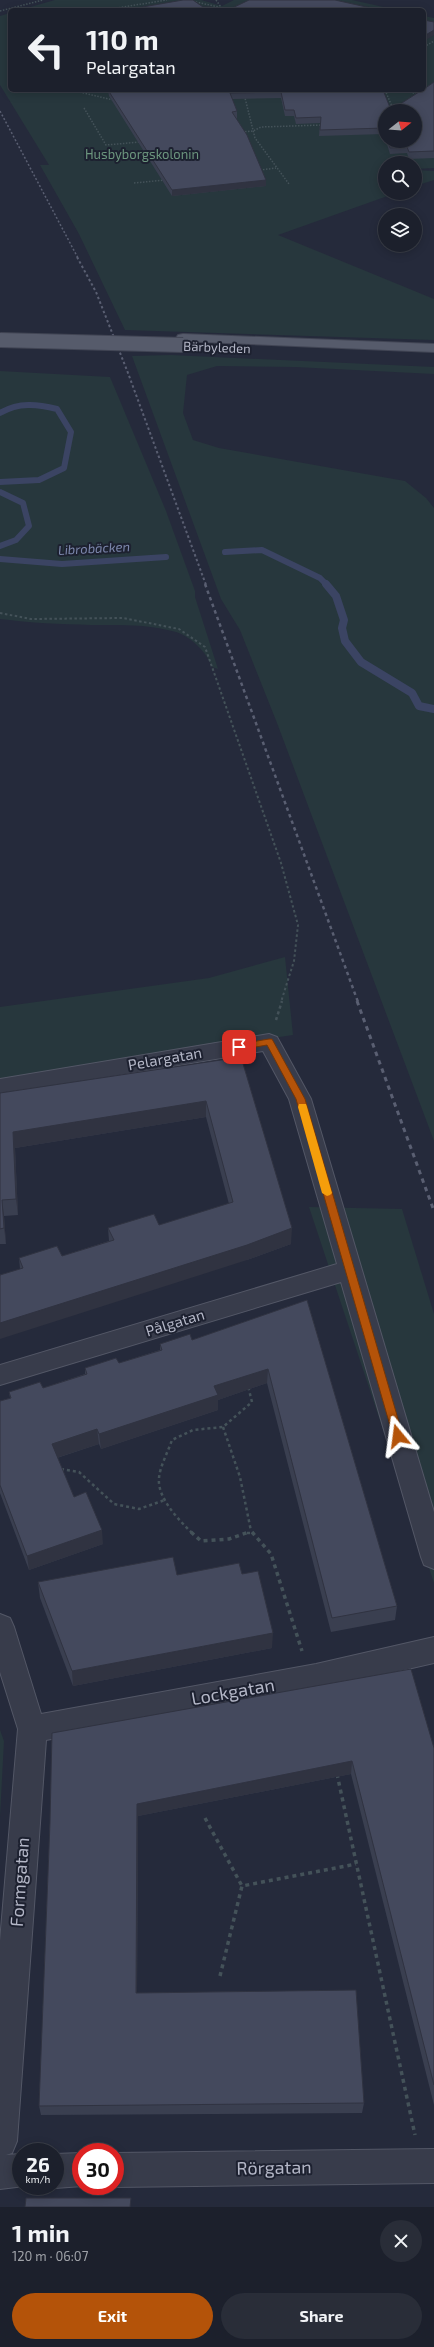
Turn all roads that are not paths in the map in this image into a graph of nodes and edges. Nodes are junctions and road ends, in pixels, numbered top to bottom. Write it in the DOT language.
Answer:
graph roads {
  1 [pos="0,333"];
  2 [pos="0,340"];
  3 [pos="183,342"];
  4 [pos="434,348"];
  5 [pos="434,356"];
  6 [pos="0,1087"];
  7 [pos="349,1270"];
  8 [pos="0,1375"];
  9 [pos="434,1558"];
  10 [pos="0,1627"];
  11 [pos="434,1650"];
  12 [pos="32,1729"];
  13 [pos="0,2141"];
  14 [pos="428,2166"];
  15 [pos="124,2170"];
  16 [pos="12,2171"];
  17 [pos="0,2172"];
  1 -- 3 [label="main road, Bärbyleden"];
  2 -- 3 [label="main road, Bärbyleden, bridge"];
  3 -- 4 [label="main road, Bärbyleden"];
  3 -- 5 [label="main road, Bärbyleden"];
  6 -- 7 [label="street, Pelargatan"];
  7 -- 8 [label="street, Pålgatan"];
  7 -- 9 [label="street"];
  10 -- 12 [label="street, Formgatan"];
  11 -- 12 [label="street, Lockgatan"];
  12 -- 13 [label="street, Formgatan"];
  14 -- 15 [label="street, Rörgatan"];
  16 -- 17 [label="street"];
}
